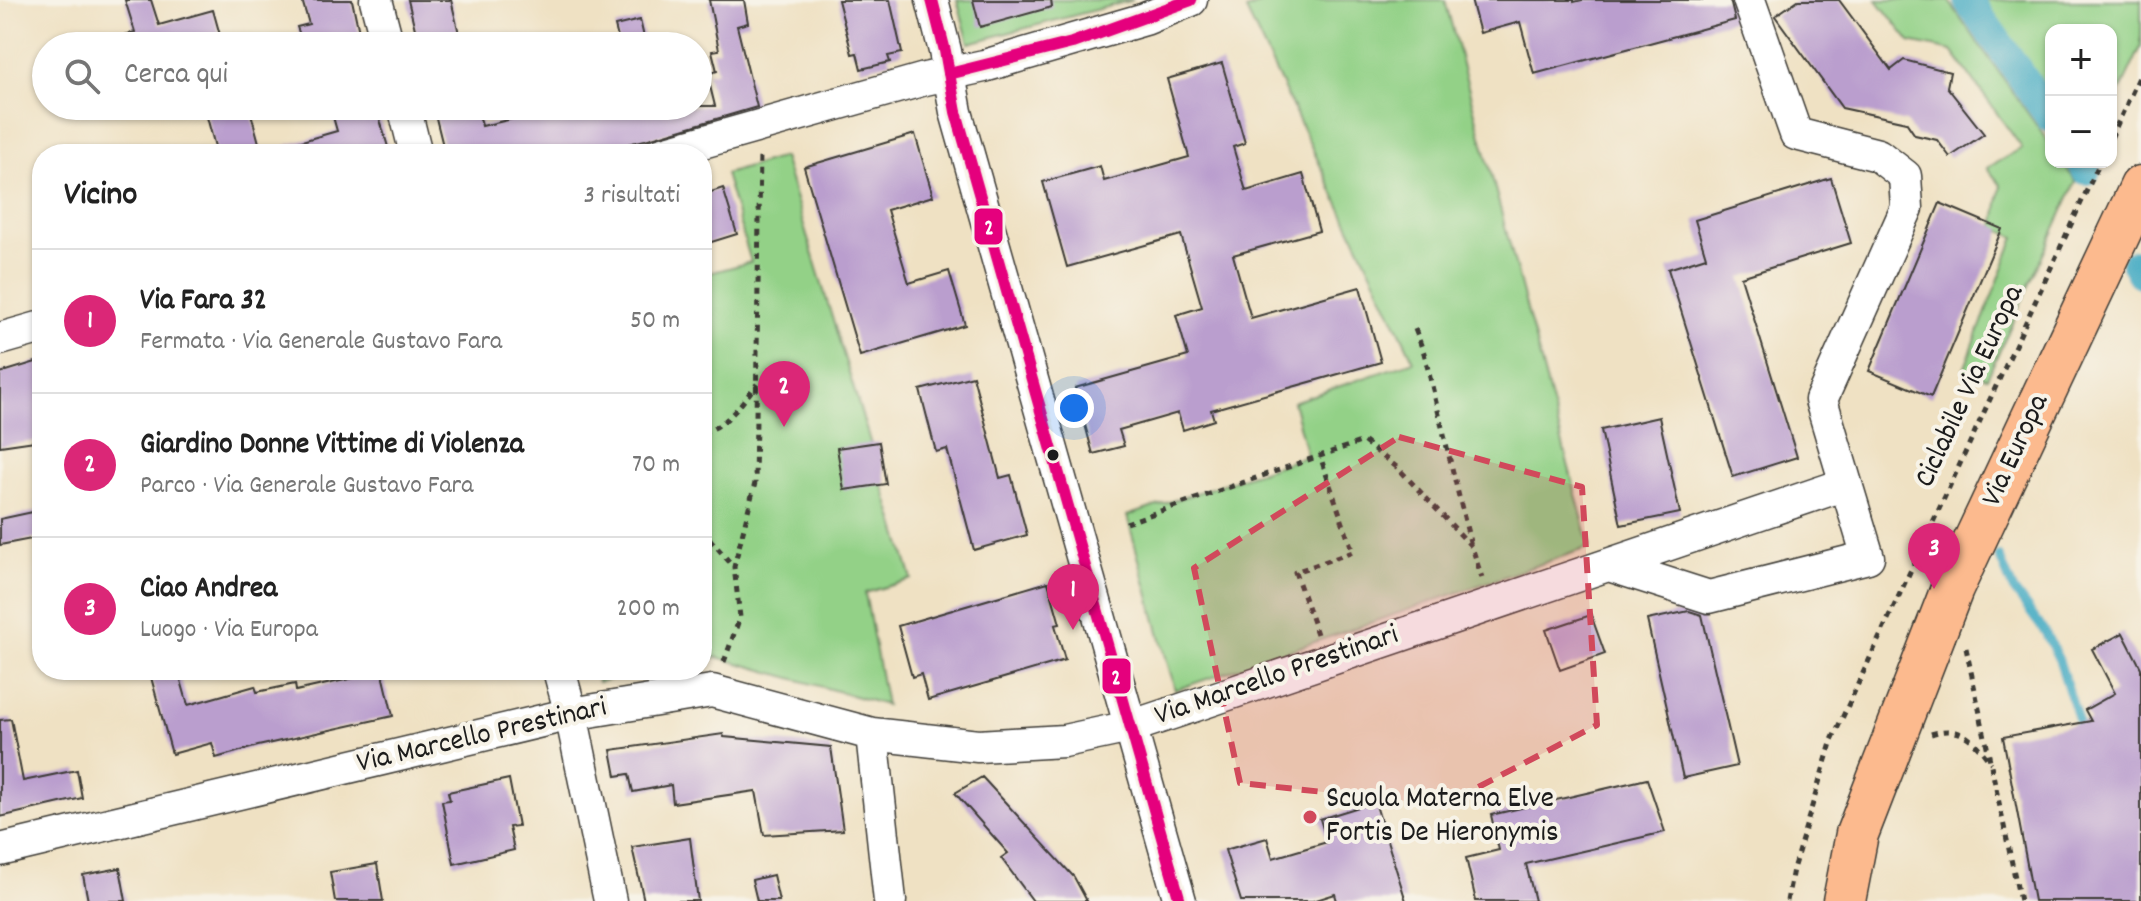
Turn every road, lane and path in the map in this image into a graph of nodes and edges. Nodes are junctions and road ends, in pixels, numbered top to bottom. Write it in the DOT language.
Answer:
graph roads {
  1 [pos="376,0"];
  2 [pos="932,0"];
  3 [pos="1191,0"];
  4 [pos="1749,0"];
  5 [pos="384,32"];
  6 [pos="2141,73"];
  7 [pos="949,74"];
  8 [pos="408,120"];
  9 [pos="2117,125"];
  10 [pos="414,144"];
  11 [pos="696,144"];
  12 [pos="760,152"];
  13 [pos="2097,168"];
  14 [pos="2141,187"];
  15 [pos="1415,329"];
  16 [pos="32,330"];
  17 [pos="0,339"];
  18 [pos="758,383"];
  19 [pos="712,427"];
  20 [pos="1320,456"];
  21 [pos="1846,484"];
  22 [pos="1126,523"];
  23 [pos="712,542"];
  24 [pos="1472,547"];
  25 [pos="1609,565"];
  26 [pos="734,567"];
  27 [pos="1485,586"];
  28 [pos="1952,589"];
  29 [pos="1320,643"];
  30 [pos="724,662"];
  31 [pos="562,680"];
  32 [pos="571,714"];
  33 [pos="1130,727"];
  34 [pos="872,734"];
  35 [pos="1886,760"];
  36 [pos="1993,767"];
  37 [pos="0,850"];
  38 [pos="610,901"];
  39 [pos="890,901"];
  40 [pos="1180,901"];
  41 [pos="1787,901"];
  42 [pos="1844,901"];
  43 [pos="2020,901"];
  1 -- 5 [label="street"];
  2 -- 7 [label="street"];
  3 -- 7 [label="street"];
  4 -- 21 [label="street"];
  6 -- 9 [label="path"];
  7 -- 11 [label="street"];
  7 -- 33 [label="street"];
  8 -- 10 [label="street"];
  12 -- 18 [label="path"];
  13 -- 41 [label="path, Ciclabile Via Europa"];
  14 -- 28 [label="main road, Via Europa"];
  15 -- 24 [label="path"];
  16 -- 17 [label="street"];
  18 -- 19 [label="path"];
  18 -- 26 [label="path"];
  20 -- 22 [label="path"];
  20 -- 24 [label="path"];
  20 -- 29 [label="path"];
  21 -- 25 [label="street, Via Marcello Prestinari"];
  21 -- 25 [label="street"];
  23 -- 26 [label="path"];
  24 -- 27 [label="path"];
  25 -- 33 [label="street, Via Marcello Prestinari"];
  26 -- 30 [label="path"];
  28 -- 35 [label="main road, Via Europa"];
  28 -- 36 [label="path"];
  31 -- 32 [label="street"];
  32 -- 34 [label="street, Via Marcello Prestinari"];
  32 -- 37 [label="street, Via Marcello Prestinari"];
  32 -- 38 [label="street"];
  33 -- 34 [label="street, Via Marcello Prestinari"];
  33 -- 40 [label="street"];
  34 -- 39 [label="street"];
  35 -- 36 [label="path"];
  35 -- 42 [label="main road, Via Europa"];
  36 -- 43 [label="path"];
}
